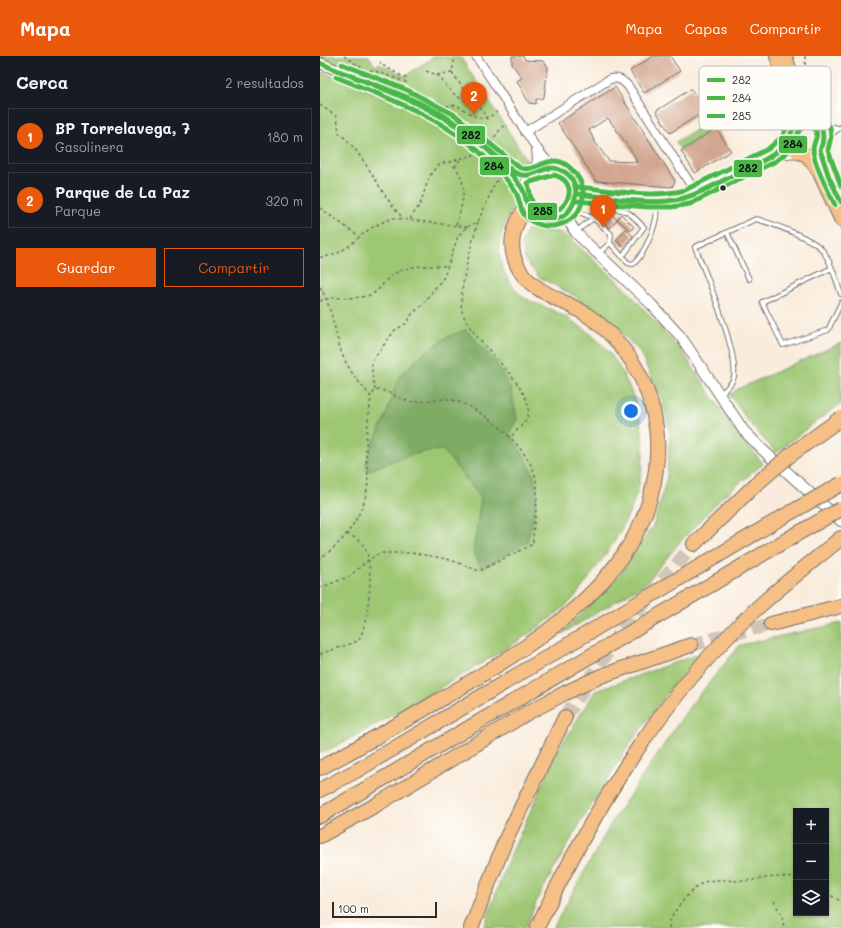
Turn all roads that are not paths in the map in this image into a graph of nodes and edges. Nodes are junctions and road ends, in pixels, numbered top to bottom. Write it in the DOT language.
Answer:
graph roads {
  1 [pos="476,56"];
  2 [pos="776,56"];
  3 [pos="786,56"];
  4 [pos="320,63"];
  5 [pos="779,66"];
  6 [pos="789,66"];
  7 [pos="840,128"];
  8 [pos="792,130"];
  9 [pos="823,130"];
  10 [pos="525,132"];
  11 [pos="789,139"];
  12 [pos="825,139"];
  13 [pos="535,146"];
  14 [pos="820,150"];
  15 [pos="801,154"];
  16 [pos="495,156"];
  17 [pos="769,157"];
  18 [pos="553,168"];
  19 [pos="532,175"];
  20 [pos="696,193"];
  21 [pos="577,194"];
  22 [pos="525,199"];
  23 [pos="656,200"];
  24 [pos="841,202"];
  25 [pos="570,211"];
  26 [pos="593,218"];
  27 [pos="555,220"];
  28 [pos="841,222"];
  29 [pos="727,232"];
  30 [pos="576,233"];
  31 [pos="610,243"];
  32 [pos="598,254"];
  33 [pos="622,257"];
  34 [pos="832,268"];
  35 [pos="749,279"];
  36 [pos="841,294"];
  37 [pos="841,303"];
  38 [pos="720,396"];
  39 [pos="841,418"];
  40 [pos="841,484"];
  41 [pos="841,509"];
  42 [pos="841,521"];
  43 [pos="841,538"];
  44 [pos="694,544"];
  45 [pos="841,606"];
  46 [pos="771,624"];
  47 [pos="691,645"];
  48 [pos="565,717"];
  49 [pos="320,768"];
  50 [pos="320,790"];
  51 [pos="320,816"];
  52 [pos="320,836"];
  53 [pos="471,928"];
  54 [pos="536,928"];
  1 -- 10 [label="street"];
  2 -- 5 [label="main road"];
  3 -- 6 [label="main road"];
  4 -- 16 [label="street"];
  7 -- 12 [label="lane"];
  8 -- 11 [label="main road"];
  9 -- 12 [label="main road"];
  10 -- 13 [label="street"];
  10 -- 20 [label="street"];
  11 -- 15 [label="main road"];
  11 -- 17 [label="street"];
  12 -- 14 [label="main road"];
  13 -- 18 [label="street"];
  13 -- 19 [label="street"];
  14 -- 15 [label="main road"];
  14 -- 24 [label="main road"];
  15 -- 17 [label="street"];
  15 -- 28 [label="main road"];
  16 -- 19 [label="street"];
  16 -- 22 [label="street"];
  17 -- 20 [label="street"];
  18 -- 19 [label="street"];
  18 -- 21 [label="street"];
  19 -- 22 [label="street"];
  20 -- 23 [label="street"];
  21 -- 23 [label="street"];
  21 -- 25 [label="street"];
  22 -- 27 [label="street"];
  22 -- 49 [label="highway"];
  23 -- 33 [label="lane"];
  25 -- 26 [label="lane"];
  25 -- 27 [label="street"];
  25 -- 30 [label="street"];
  26 -- 30 [label="lane"];
  26 -- 31 [label="lane"];
  26 -- 33 [label="lane"];
  27 -- 30 [label="street"];
  29 -- 34 [label="lane"];
  29 -- 35 [label="lane"];
  29 -- 38 [label="lane"];
  30 -- 32 [label="street"];
  31 -- 32 [label="lane"];
  31 -- 33 [label="lane"];
  32 -- 38 [label="street"];
  34 -- 36 [label="lane"];
  34 -- 37 [label="lane"];
  38 -- 42 [label="street"];
  39 -- 44 [label="highway, bridge"];
  40 -- 50 [label="highway, bridge"];
  41 -- 51 [label="highway, bridge"];
  43 -- 54 [label="highway"];
  45 -- 46 [label="highway"];
  47 -- 52 [label="highway"];
  48 -- 53 [label="highway"];
}
